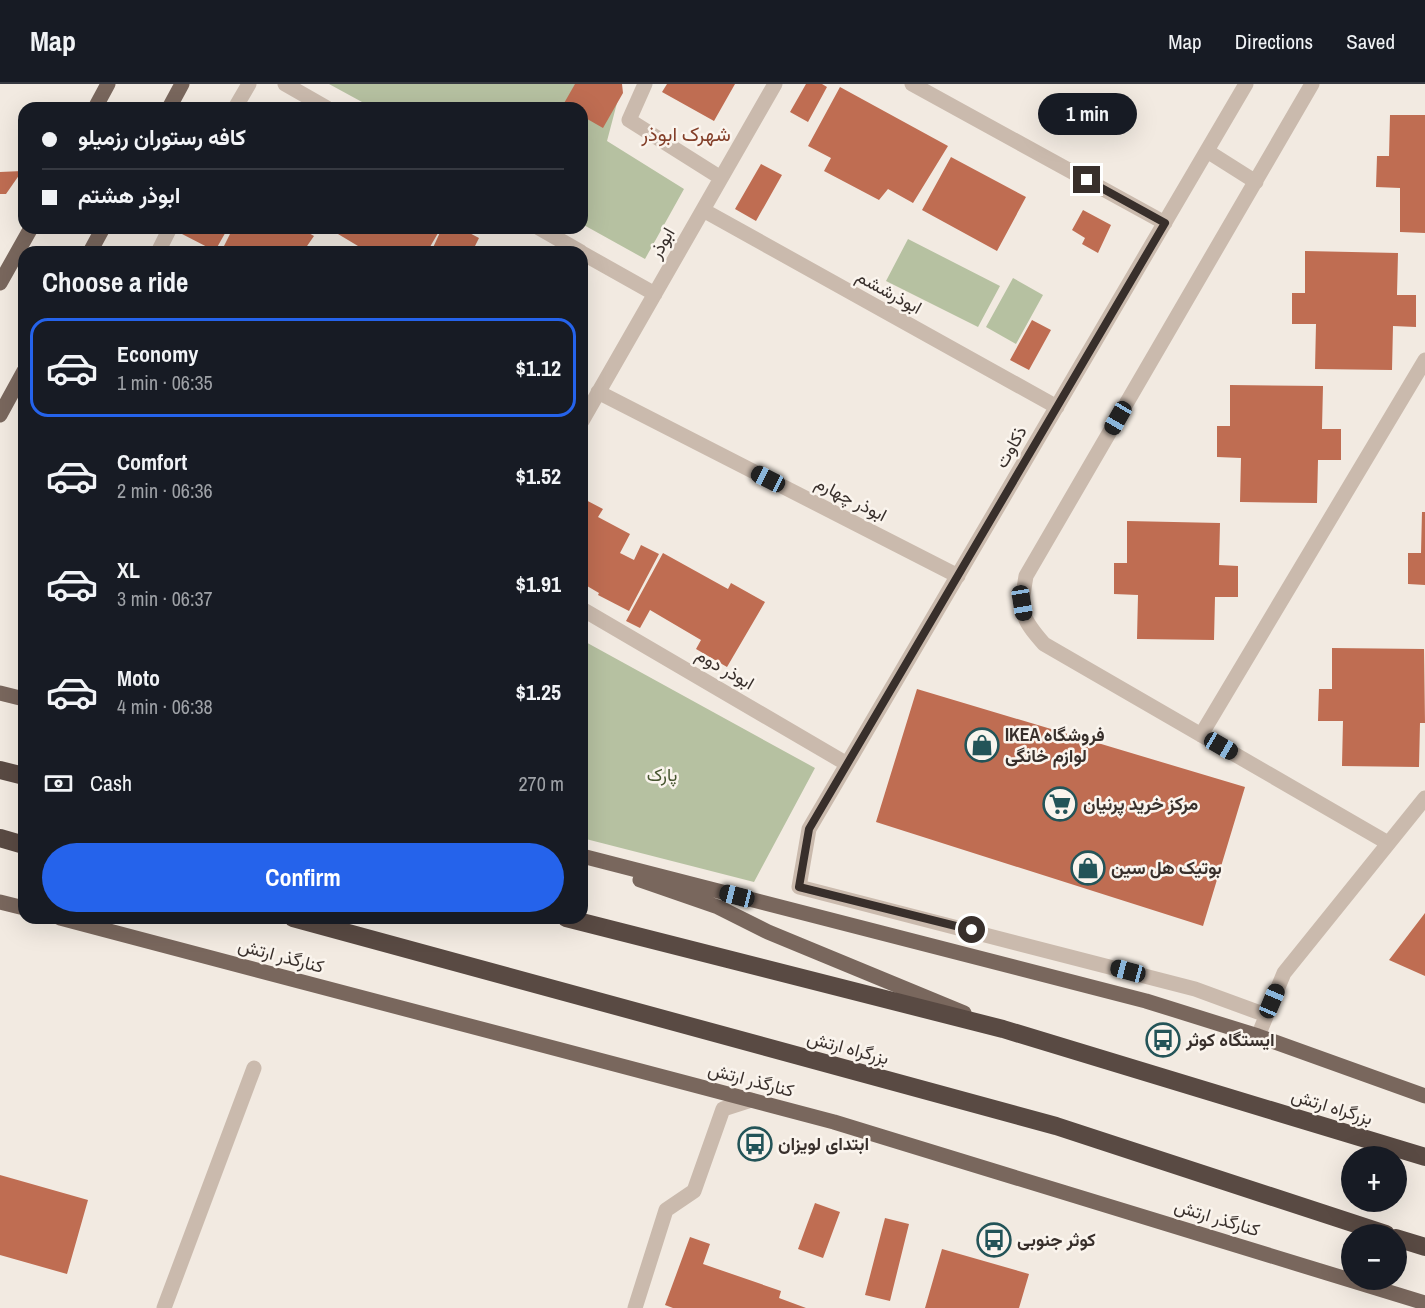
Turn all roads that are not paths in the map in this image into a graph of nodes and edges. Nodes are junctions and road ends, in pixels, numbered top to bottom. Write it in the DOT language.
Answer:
graph roads {
  1 [pos="108,84"];
  2 [pos="182,84"];
  3 [pos="249,84"];
  4 [pos="285,84"];
  5 [pos="645,84"];
  6 [pos="775,84"];
  7 [pos="912,84"];
  8 [pos="1246,84"];
  9 [pos="1312,84"];
  10 [pos="98,102"];
  11 [pos="172,102"];
  12 [pos="238,102"];
  13 [pos="316,102"];
  14 [pos="1207,151"];
  15 [pos="721,178"];
  16 [pos="1256,182"];
  17 [pos="703,210"];
  18 [pos="1165,223"];
  19 [pos="550,234"];
  20 [pos="570,246"];
  21 [pos="18,251"];
  22 [pos="588,256"];
  23 [pos="0,283"];
  24 [pos="655,294"];
  25 [pos="1425,360"];
  26 [pos="18,382"];
  27 [pos="598,392"];
  28 [pos="1057,407"];
  29 [pos="588,410"];
  30 [pos="0,415"];
  31 [pos="958,576"];
  32 [pos="588,612"];
  33 [pos="0,693"];
  34 [pos="18,698"];
  35 [pos="1201,735"];
  36 [pos="848,764"];
  37 [pos="0,770"];
  38 [pos="18,774"];
  39 [pos="1425,798"];
  40 [pos="0,838"];
  41 [pos="18,842"];
  42 [pos="1388,843"];
  43 [pos="588,859"];
  44 [pos="588,860"];
  45 [pos="0,902"];
  46 [pos="18,906"];
  47 [pos="83,924"];
  48 [pos="315,924"];
  49 [pos="588,924"];
  50 [pos="1266,1015"];
  51 [pos="1003,1029"];
  52 [pos="1258,1036"];
  53 [pos="254,1068"];
  54 [pos="1425,1096"];
  55 [pos="751,1100"];
  56 [pos="1425,1157"];
  57 [pos="1355,1224"];
  58 [pos="1407,1241"];
  59 [pos="1425,1247"];
  60 [pos="1425,1303"];
  61 [pos="165,1308"];
  62 [pos="635,1308"];
  1 -- 10 [label="main road"];
  2 -- 11 [label="main road"];
  3 -- 12 [label="street"];
  4 -- 13 [label="street"];
  5 -- 15 [label="street"];
  6 -- 15 [label="street, ابوذر"];
  7 -- 18 [label="street"];
  8 -- 14 [label="street, ذکاوت"];
  9 -- 16 [label="street"];
  14 -- 16 [label="street"];
  14 -- 18 [label="street, ذکاوت"];
  15 -- 17 [label="street, ابوذر"];
  16 -- 35 [label="street"];
  17 -- 24 [label="street, ابوذر"];
  17 -- 28 [label="street, ابوذرششم"];
  18 -- 28 [label="street, ذکاوت"];
  19 -- 20 [label="street"];
  21 -- 23 [label="main road"];
  22 -- 24 [label="street"];
  24 -- 27 [label="street, ابوذر"];
  25 -- 35 [label="street"];
  26 -- 30 [label="main road"];
  27 -- 29 [label="street, ابوذر"];
  27 -- 31 [label="street, ابوذر چهارم"];
  28 -- 31 [label="street, ذکاوت"];
  31 -- 36 [label="street, ذکاوت"];
  32 -- 36 [label="street, ابوذر دوم"];
  33 -- 34 [label="main road"];
  35 -- 42 [label="street"];
  36 -- 50 [label="street, ذکاوت"];
  37 -- 38 [label="highway"];
  39 -- 42 [label="street"];
  40 -- 41 [label="highway"];
  42 -- 50 [label="street"];
  43 -- 52 [label="main road"];
  44 -- 51 [label="main road"];
  45 -- 46 [label="main road"];
  47 -- 55 [label="main road, کنارگذر ارتش"];
  48 -- 57 [label="highway, بزرگراه ارتش"];
  49 -- 51 [label="highway, بزرگراه ارتش"];
  50 -- 52 [label="street"];
  51 -- 56 [label="highway, بزرگراه ارتش"];
  52 -- 54 [label="main road"];
  53 -- 61 [label="street"];
  55 -- 60 [label="main road, کنارگذر ارتش"];
  55 -- 62 [label="street"];
  58 -- 59 [label="highway"];
}
